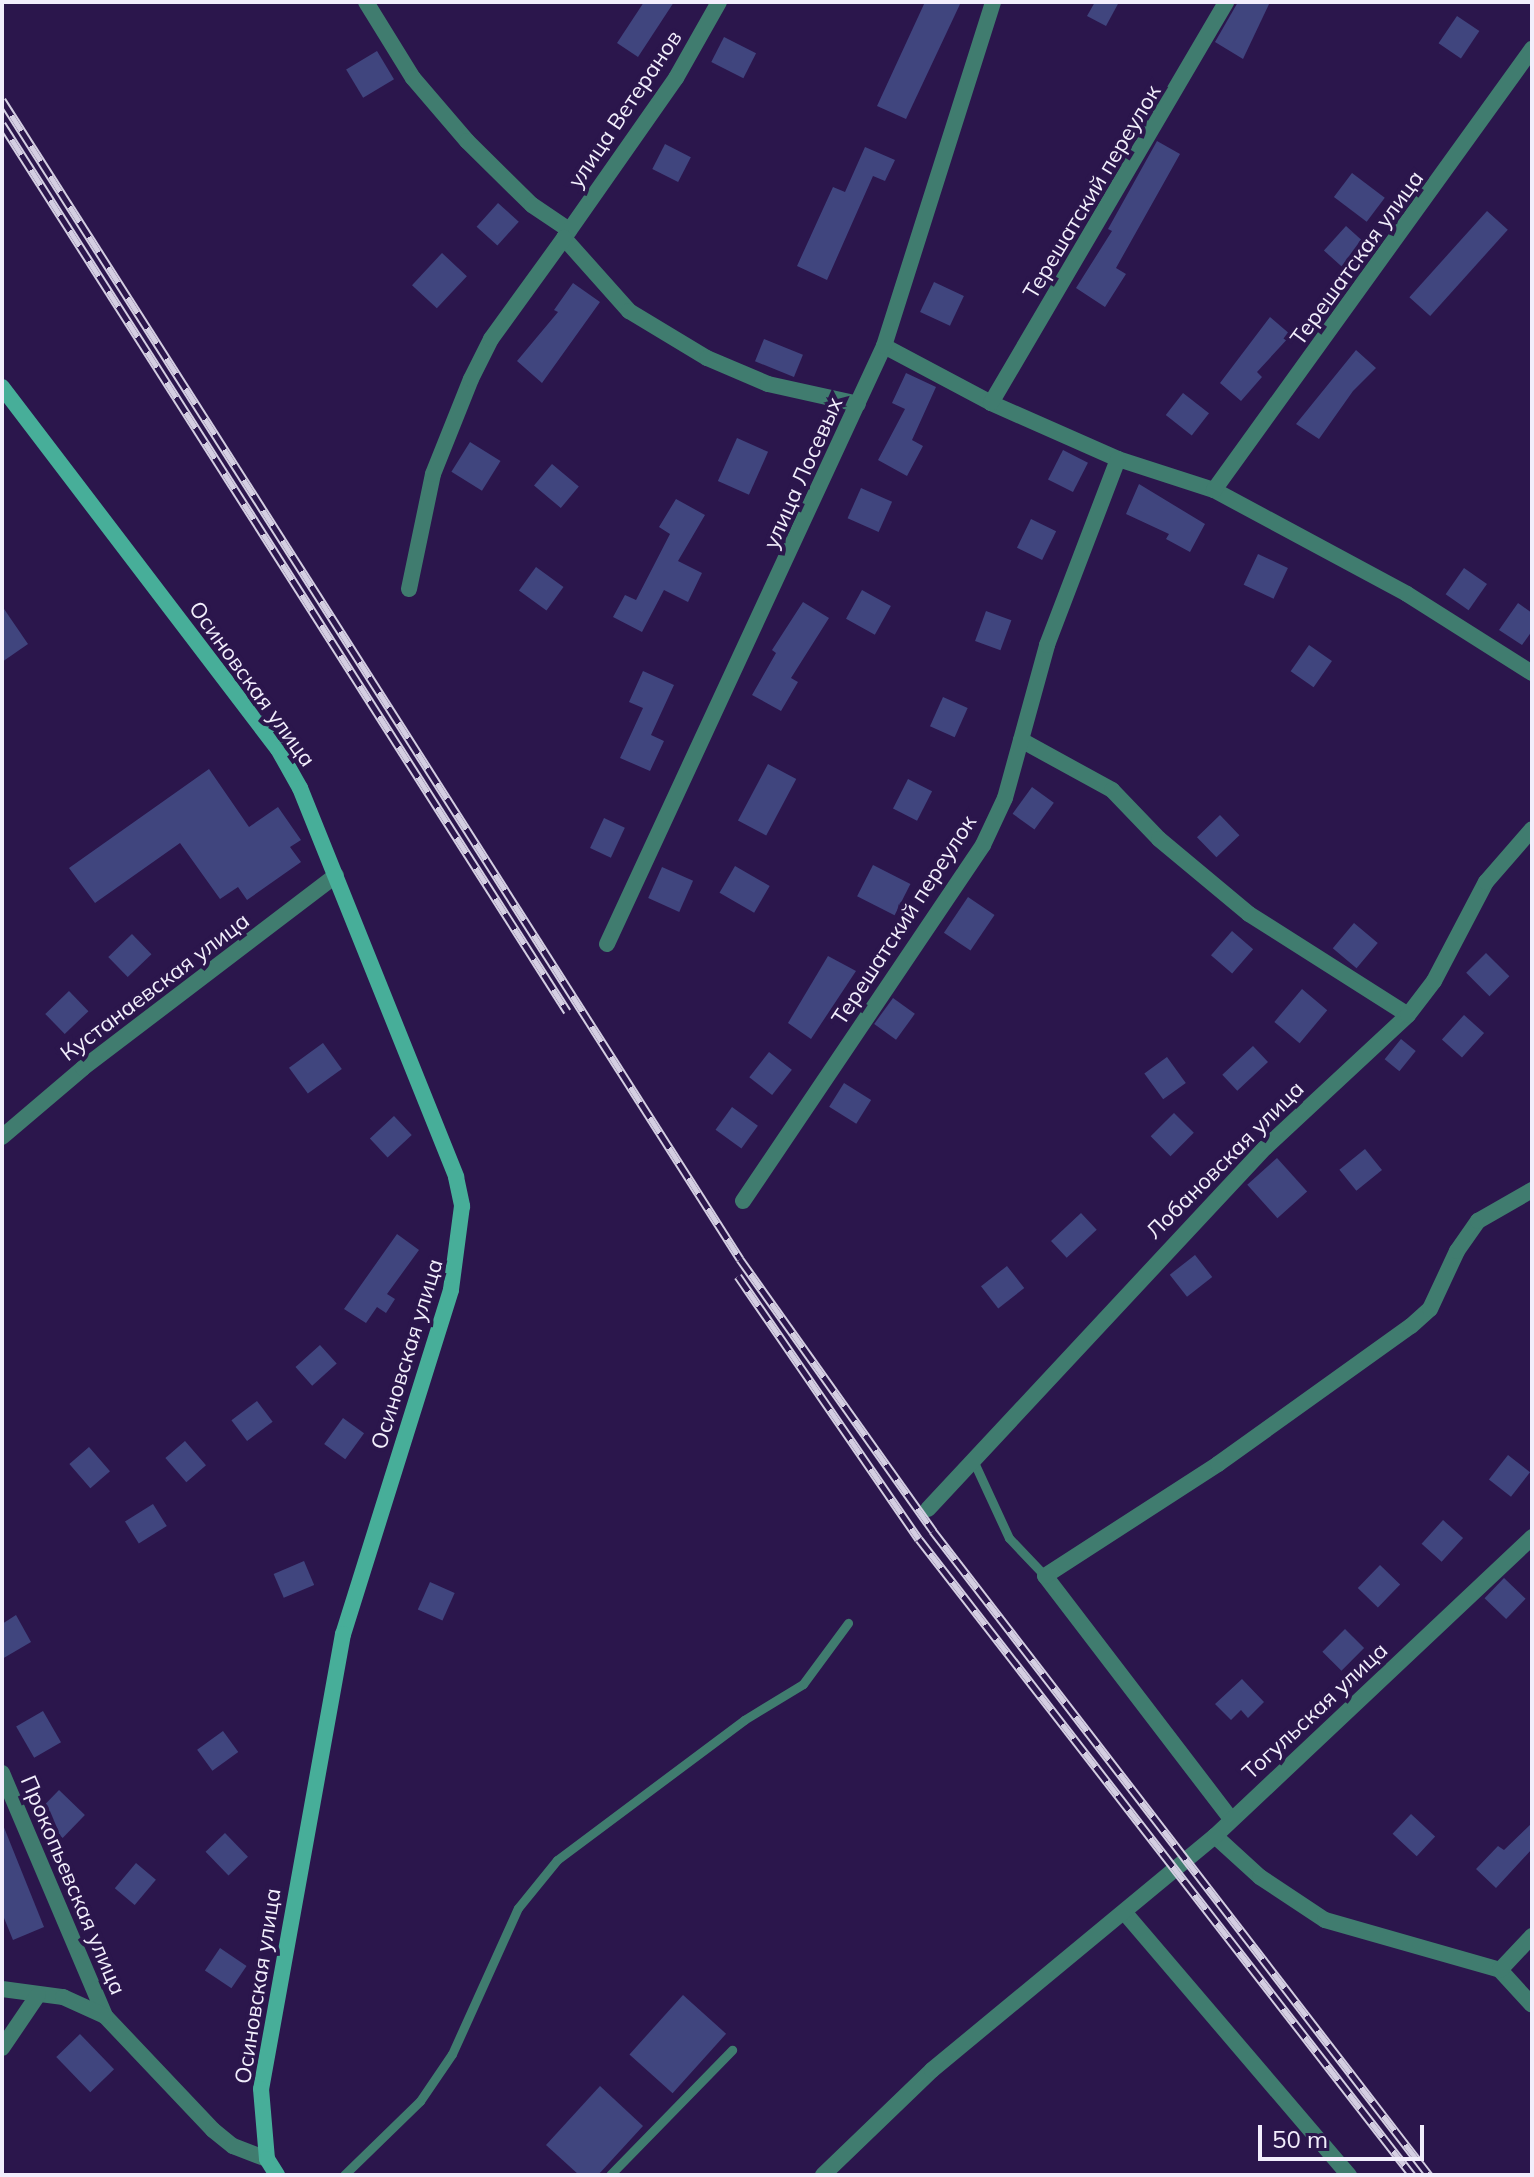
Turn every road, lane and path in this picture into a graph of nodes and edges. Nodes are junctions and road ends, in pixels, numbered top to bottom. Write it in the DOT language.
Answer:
graph roads {
  1 [pos="366,2"];
  2 [pos="719,2"];
  3 [pos="993,2"];
  4 [pos="1226,2"];
  5 [pos="1532,49"];
  6 [pos="566,234"];
  7 [pos="884,346"];
  8 [pos="2,387"];
  9 [pos="991,403"];
  10 [pos="858,404"];
  11 [pos="1118,459"];
  12 [pos="1214,490"];
  13 [pos="409,589"];
  14 [pos="1532,673"];
  15 [pos="1021,740"];
  16 [pos="1532,829"];
  17 [pos="336,875"];
  18 [pos="607,944"];
  19 [pos="1408,1015"];
  20 [pos="2,1137"];
  21 [pos="1532,1190"];
  22 [pos="743,1201"];
  23 [pos="972,1458"];
  24 [pos="928,1509"];
  25 [pos="1532,1537"];
  26 [pos="1045,1576"];
  27 [pos="848,1623"];
  28 [pos="2,1773"];
  29 [pos="1231,1819"];
  30 [pos="1215,1836"];
  31 [pos="1125,1913"];
  32 [pos="1532,1936"];
  33 [pos="1500,1970"];
  34 [pos="2,1989"];
  35 [pos="38,1995"];
  36 [pos="1532,2005"];
  37 [pos="105,2016"];
  38 [pos="2,2048"];
  39 [pos="732,2050"];
  40 [pos="267,2159"];
  41 [pos="277,2175"];
  42 [pos="344,2175"];
  43 [pos="610,2175"];
  44 [pos="823,2175"];
  45 [pos="1349,2175"];
  1 -- 6 [label="street"];
  2 -- 6 [label="street, улица Ветеранов"];
  3 -- 7 [label="street, улица Лосевых"];
  4 -- 9 [label="street, Терешатский переулок"];
  5 -- 12 [label="street, Терешатская улица"];
  6 -- 10 [label="street"];
  6 -- 13 [label="street, улица Ветеранов"];
  7 -- 9 [label="street"];
  7 -- 10 [label="street, улица Лосевых"];
  8 -- 17 [label="main road, Осиновская улица"];
  9 -- 11 [label="street"];
  10 -- 18 [label="street, улица Лосевых"];
  11 -- 12 [label="street"];
  11 -- 15 [label="street, Терешатский переулок"];
  12 -- 14 [label="street"];
  15 -- 19 [label="street"];
  15 -- 22 [label="street, Терешатский переулок"];
  16 -- 19 [label="street, Лобановская улица"];
  17 -- 20 [label="street, Кустанаевская улица"];
  17 -- 40 [label="main road, Осиновская улица"];
  19 -- 23 [label="street, Лобановская улица"];
  21 -- 26 [label="street"];
  23 -- 24 [label="street, Лобановская улица"];
  23 -- 26 [label="lane"];
  25 -- 29 [label="street, Тогульская улица"];
  26 -- 29 [label="street"];
  27 -- 42 [label="lane"];
  28 -- 37 [label="street, Прокопьевская улица"];
  29 -- 30 [label="street, Тогульская улица"];
  30 -- 31 [label="street, Тогульская улица"];
  30 -- 33 [label="street"];
  31 -- 44 [label="street, Тогульская улица"];
  31 -- 45 [label="street"];
  32 -- 33 [label="street"];
  33 -- 36 [label="street"];
  34 -- 35 [label="street"];
  35 -- 37 [label="street"];
  35 -- 38 [label="street"];
  37 -- 40 [label="street, Прокопьевская улица"];
  39 -- 43 [label="lane"];
  40 -- 41 [label="main road"];
}
